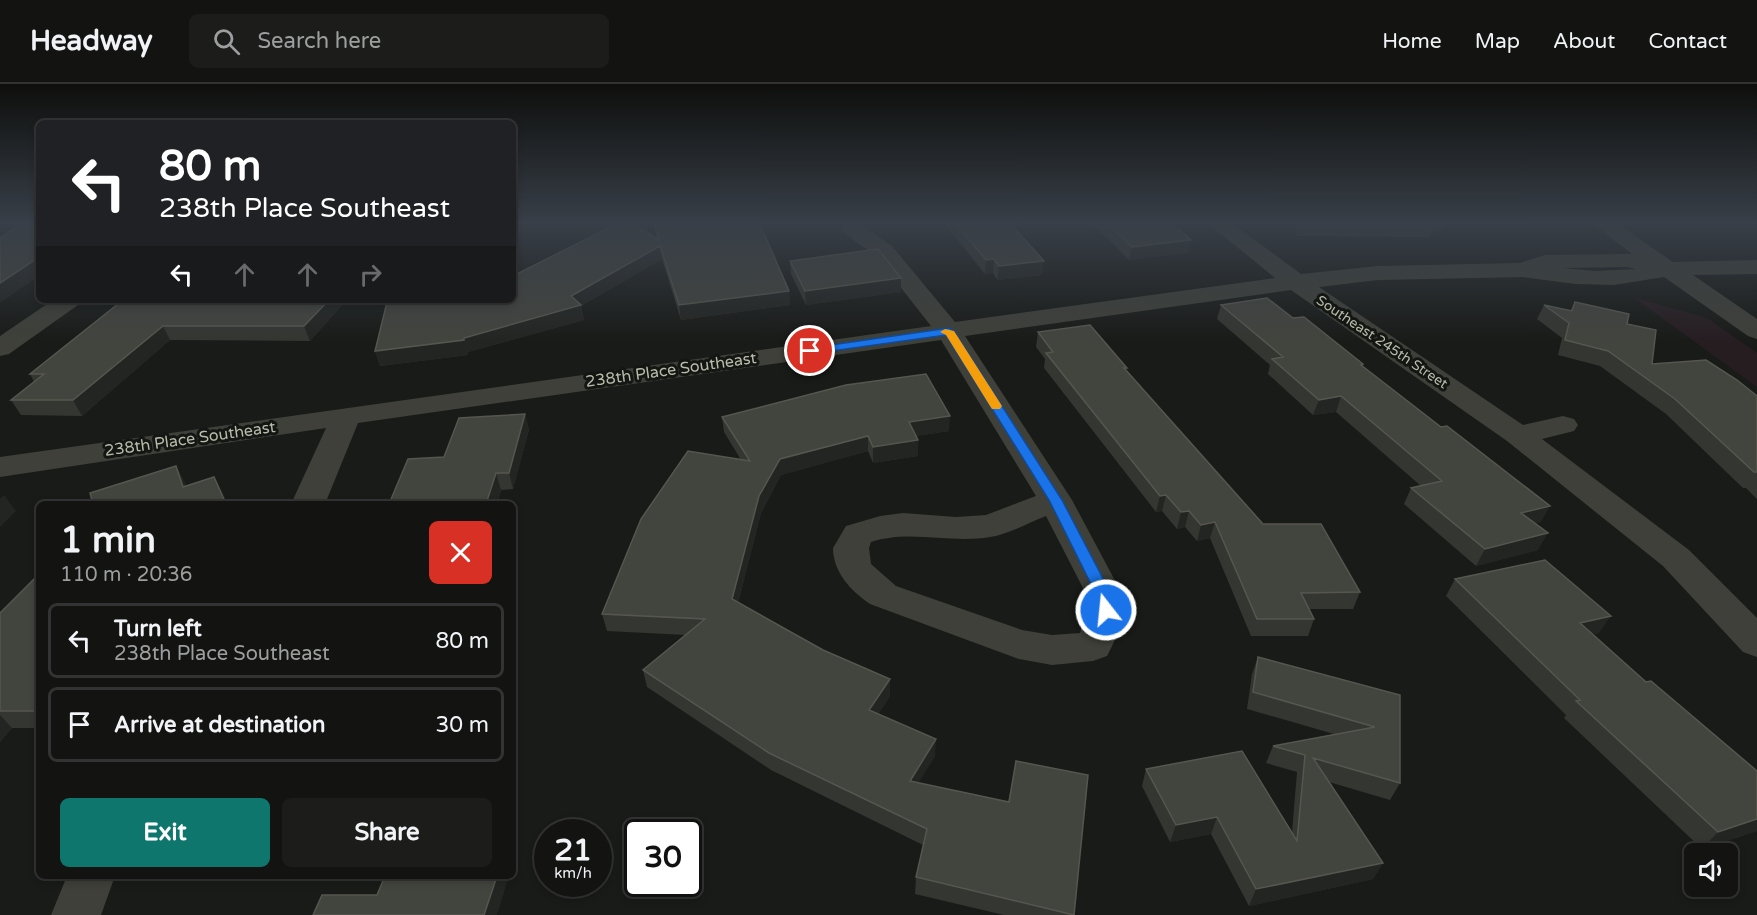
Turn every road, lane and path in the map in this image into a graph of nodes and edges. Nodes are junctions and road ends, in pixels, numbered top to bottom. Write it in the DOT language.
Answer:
graph roads {
  1 [pos="894,263"];
  2 [pos="1270,263"];
  3 [pos="1543,263"];
  4 [pos="1639,263"];
  5 [pos="1658,263"];
  6 [pos="1688,263"];
  7 [pos="1757,267"];
  8 [pos="1667,269"];
  9 [pos="1697,269"];
  10 [pos="1296,282"];
  11 [pos="65,303"];
  12 [pos="1757,308"];
  13 [pos="949,331"];
  14 [pos="1757,331"];
  15 [pos="0,348"];
  16 [pos="346,416"];
  17 [pos="1563,425"];
  18 [pos="1518,435"];
  19 [pos="0,467"];
  20 [pos="1056,500"];
  21 [pos="309,501"];
  22 [pos="1757,642"];
  23 [pos="90,879"];
  24 [pos="76,915"];
  1 -- 13 [label="street"];
  2 -- 10 [label="street, Southeast 245th Street"];
  3 -- 10 [label="street, 238th Place Southeast"];
  4 -- 8 [label="street, 238th Place Southeast"];
  5 -- 8 [label="street"];
  6 -- 9 [label="street"];
  7 -- 9 [label="street, 238th Place Southeast"];
  8 -- 9 [label="street, 238th Place Southeast"];
  8 -- 14 [label="street"];
  9 -- 12 [label="street"];
  10 -- 13 [label="street, 238th Place Southeast"];
  10 -- 18 [label="street, Southeast 245th Street"];
  11 -- 15 [label="street"];
  13 -- 16 [label="street, 238th Place Southeast"];
  13 -- 20 [label="street"];
  16 -- 19 [label="street, 238th Place Southeast"];
  16 -- 21 [label="street"];
  17 -- 18 [label="street"];
  18 -- 22 [label="street, Southeast 245th Street"];
  20 -- 20 [label="street"];
  23 -- 24 [label="street"];
}
